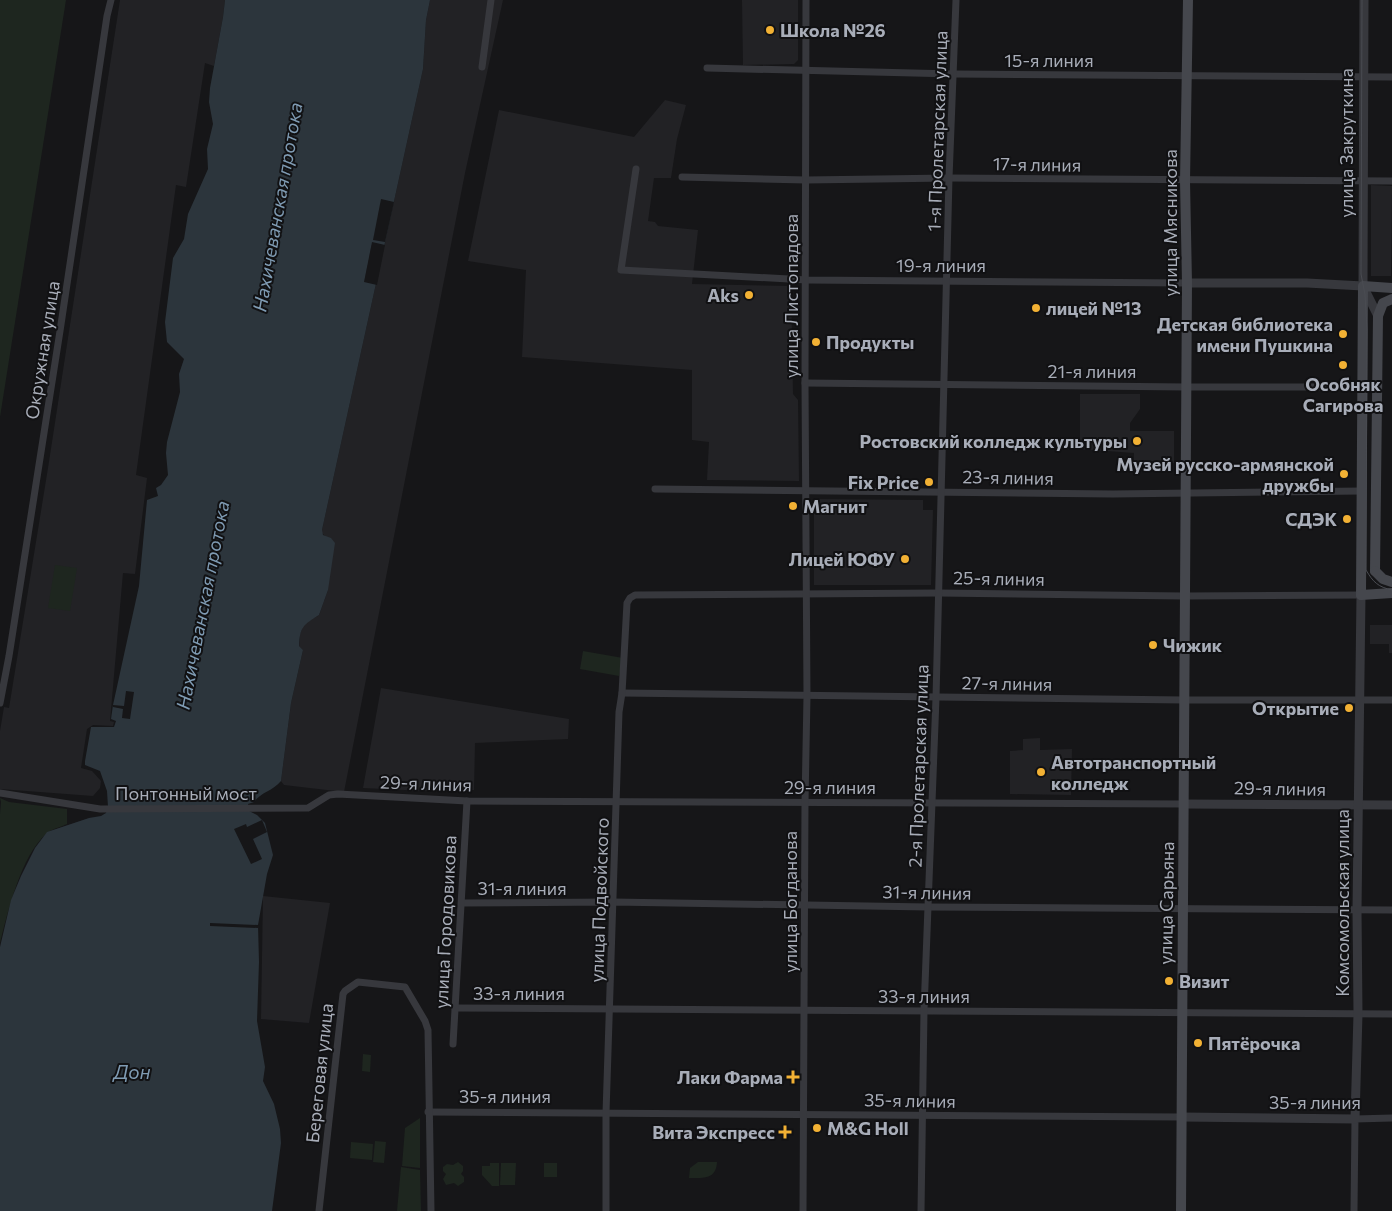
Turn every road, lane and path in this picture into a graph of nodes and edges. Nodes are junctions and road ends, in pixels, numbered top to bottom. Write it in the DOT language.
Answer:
graph roads {
  1 [pos="111,0"];
  2 [pos="491,0"];
  3 [pos="806,0"];
  4 [pos="956,0"];
  5 [pos="1188,0"];
  6 [pos="1364,0"];
  7 [pos="482,68"];
  8 [pos="707,68"];
  9 [pos="806,71"];
  10 [pos="954,74"];
  11 [pos="1186,76"];
  12 [pos="1392,77"];
  13 [pos="1363,78"];
  14 [pos="636,169"];
  15 [pos="682,177"];
  16 [pos="949,178"];
  17 [pos="806,180"];
  18 [pos="1185,181"];
  19 [pos="1362,181"];
  20 [pos="1392,181"];
  21 [pos="806,280"];
  22 [pos="947,281"];
  23 [pos="1187,283"];
  24 [pos="1363,286"];
  25 [pos="1392,288"];
  26 [pos="1388,301"];
  27 [pos="1378,316"];
  28 [pos="805,383"];
  29 [pos="944,385"];
  30 [pos="1362,386"];
  31 [pos="1377,386"];
  32 [pos="1186,387"];
  33 [pos="655,489"];
  34 [pos="806,490"];
  35 [pos="1362,491"];
  36 [pos="941,492"];
  37 [pos="1185,494"];
  38 [pos="1375,571"];
  39 [pos="1392,582"];
  40 [pos="807,593"];
  41 [pos="939,593"];
  42 [pos="1392,593"];
  43 [pos="635,595"];
  44 [pos="1361,595"];
  45 [pos="1184,596"];
  46 [pos="622,693"];
  47 [pos="807,696"];
  48 [pos="936,698"];
  49 [pos="1184,700"];
  50 [pos="1361,700"];
  51 [pos="1392,700"];
  52 [pos="0,703"];
  53 [pos="0,793"];
  54 [pos="467,801"];
  55 [pos="617,801"];
  56 [pos="805,803"];
  57 [pos="933,804"];
  58 [pos="1183,804"];
  59 [pos="1358,805"];
  60 [pos="1392,805"];
  61 [pos="272,807"];
  62 [pos="613,902"];
  63 [pos="462,903"];
  64 [pos="805,906"];
  65 [pos="928,908"];
  66 [pos="1182,909"];
  67 [pos="1356,910"];
  68 [pos="1392,910"];
  69 [pos="455,1008"];
  70 [pos="610,1009"];
  71 [pos="804,1010"];
  72 [pos="924,1011"];
  73 [pos="1181,1013"];
  74 [pos="1358,1014"];
  75 [pos="1392,1014"];
  76 [pos="428,1030"];
  77 [pos="453,1044"];
  78 [pos="428,1112"];
  79 [pos="606,1113"];
  80 [pos="804,1114"];
  81 [pos="922,1116"];
  82 [pos="1180,1117"];
  83 [pos="1392,1118"];
  84 [pos="1355,1119"];
  85 [pos="319,1211"];
  86 [pos="431,1211"];
  87 [pos="606,1211"];
  88 [pos="803,1211"];
  89 [pos="921,1211"];
  90 [pos="1181,1211"];
  91 [pos="1354,1211"];
  1 -- 52 [label="street, Окружная улица"];
  2 -- 7 [label="street"];
  3 -- 9 [label="street, улица Листопадова"];
  4 -- 10 [label="street, 1-я Пролетарская улица"];
  5 -- 11 [label="main road, улица Мясникова"];
  6 -- 13 [label="street, улица Закруткина"];
  8 -- 9 [label="street, 15-я линия"];
  9 -- 10 [label="street, 15-я линия"];
  9 -- 17 [label="street, улица Листопадова"];
  10 -- 11 [label="street, 15-я линия"];
  10 -- 16 [label="street, 1-я Пролетарская улица"];
  11 -- 13 [label="street, 15-я линия"];
  11 -- 18 [label="main road, улица Мясникова"];
  12 -- 13 [label="street, 15-я линия"];
  13 -- 19 [label="street, улица Закруткина"];
  14 -- 21 [label="street, 19-я линия"];
  15 -- 17 [label="street, 17-я линия"];
  16 -- 17 [label="street, 17-я линия"];
  16 -- 18 [label="street, 17-я линия"];
  16 -- 22 [label="street, 1-я Пролетарская улица"];
  17 -- 21 [label="street, улица Листопадова"];
  18 -- 19 [label="street, 17-я линия"];
  18 -- 23 [label="main road, улица Мясникова"];
  19 -- 20 [label="street, 17-я линия"];
  19 -- 24 [label="street, улица Закруткина"];
  21 -- 22 [label="street, 19-я линия"];
  21 -- 28 [label="street, улица Листопадова"];
  22 -- 23 [label="street, 19-я линия"];
  22 -- 29 [label="street, 1-я Пролетарская улица"];
  23 -- 24 [label="street, 19-я линия"];
  23 -- 32 [label="main road, улица Мясникова"];
  24 -- 25 [label="main road"];
  24 -- 27 [label="street"];
  24 -- 30 [label="main road"];
  26 -- 27 [label="main road"];
  27 -- 31 [label="main road"];
  28 -- 29 [label="street, 21-я линия"];
  28 -- 34 [label="street, улица Листопадова"];
  29 -- 32 [label="street, 21-я линия"];
  29 -- 36 [label="street, 1-я Пролетарская улица"];
  30 -- 31 [label="street, 21-я линия"];
  30 -- 32 [label="street, 21-я линия"];
  30 -- 35 [label="main road"];
  31 -- 38 [label="main road"];
  32 -- 37 [label="main road, улица Мясникова"];
  33 -- 34 [label="street, 23-я линия"];
  34 -- 36 [label="street, 23-я линия"];
  34 -- 40 [label="street, улица Листопадова"];
  35 -- 37 [label="street, 23-я линия"];
  35 -- 44 [label="main road"];
  36 -- 37 [label="street, 23-я линия"];
  36 -- 41 [label="street, 1-я Пролетарская улица"];
  37 -- 45 [label="main road, улица Мясникова"];
  38 -- 39 [label="main road"];
  38 -- 44 [label="main road"];
  40 -- 41 [label="street, 25-я линия"];
  40 -- 43 [label="street, 25-я линия"];
  40 -- 47 [label="street, улица Богданова"];
  41 -- 45 [label="street, 25-я линия"];
  41 -- 48 [label="street, 2-я Пролетарская улица"];
  42 -- 44 [label="main road"];
  43 -- 46 [label="street, улица Подвойского"];
  44 -- 45 [label="street, 25-я линия"];
  44 -- 50 [label="street, Комсомольская улица"];
  45 -- 49 [label="main road, улица Сарьяна"];
  46 -- 47 [label="street, 27-я линия"];
  46 -- 55 [label="street, улица Подвойского"];
  47 -- 48 [label="street, 27-я линия"];
  47 -- 56 [label="street, улица Богданова"];
  48 -- 49 [label="street, 27-я линия"];
  48 -- 57 [label="street, 2-я Пролетарская улица"];
  49 -- 50 [label="street, 27-я линия"];
  49 -- 58 [label="main road, улица Сарьяна"];
  50 -- 51 [label="street, 27-я линия"];
  50 -- 59 [label="street, Комсомольская улица"];
  53 -- 61 [label="street, Понтонный мост"];
  54 -- 55 [label="street, 29-я линия"];
  54 -- 61 [label="street, 29-я линия"];
  54 -- 63 [label="street, улица Городовикова"];
  55 -- 56 [label="street, 29-я линия"];
  55 -- 62 [label="street, улица Подвойского"];
  56 -- 57 [label="street, 29-я линия"];
  56 -- 64 [label="street, улица Богданова"];
  57 -- 58 [label="street, 29-я линия"];
  57 -- 65 [label="street, 2-я Пролетарская улица"];
  58 -- 59 [label="street, 29-я линия"];
  58 -- 66 [label="main road, улица Сарьяна"];
  59 -- 60 [label="street, 29-я линия"];
  59 -- 67 [label="street, Комсомольская улица"];
  62 -- 63 [label="street, 31-я линия"];
  62 -- 64 [label="street, 31-я линия"];
  62 -- 70 [label="street, улица Подвойского"];
  63 -- 69 [label="street, улица Городовикова"];
  64 -- 65 [label="street, 31-я линия"];
  64 -- 71 [label="street, улица Богданова"];
  65 -- 66 [label="street, 31-я линия"];
  65 -- 72 [label="street, 2-я Пролетарская улица"];
  66 -- 67 [label="street, 31-я линия"];
  66 -- 73 [label="main road, улица Сарьяна"];
  67 -- 68 [label="street, 31-я линия"];
  67 -- 74 [label="street, Комсомольская улица"];
  69 -- 70 [label="street, 33-я линия"];
  69 -- 77 [label="street, улица Городовикова"];
  70 -- 71 [label="street, 33-я линия"];
  70 -- 79 [label="street, улица Подвойского"];
  71 -- 72 [label="street, 33-я линия"];
  71 -- 80 [label="street, улица Богданова"];
  72 -- 73 [label="street, 33-я линия"];
  72 -- 81 [label="street, 2-я Пролетарская улица"];
  73 -- 74 [label="street, 33-я линия"];
  73 -- 82 [label="main road, улица Сарьяна"];
  74 -- 75 [label="street, 33-я линия"];
  74 -- 84 [label="street, Комсомольская улица"];
  76 -- 78 [label="street, улица Городовикова"];
  76 -- 85 [label="street, Береговая улица"];
  78 -- 79 [label="street, 35-я линия"];
  78 -- 86 [label="street, улица Городовикова"];
  79 -- 80 [label="street, 35-я линия"];
  79 -- 87 [label="street, улица Подвойского"];
  80 -- 81 [label="street, 35-я линия"];
  80 -- 88 [label="street, улица Богданова"];
  81 -- 82 [label="street, 35-я линия"];
  81 -- 89 [label="street, 2-я Пролетарская улица"];
  82 -- 84 [label="street, 35-я линия"];
  82 -- 90 [label="main road, улица Сарьяна"];
  83 -- 84 [label="street, 35-я линия"];
  84 -- 91 [label="street, Комсомольская улица"];
}
